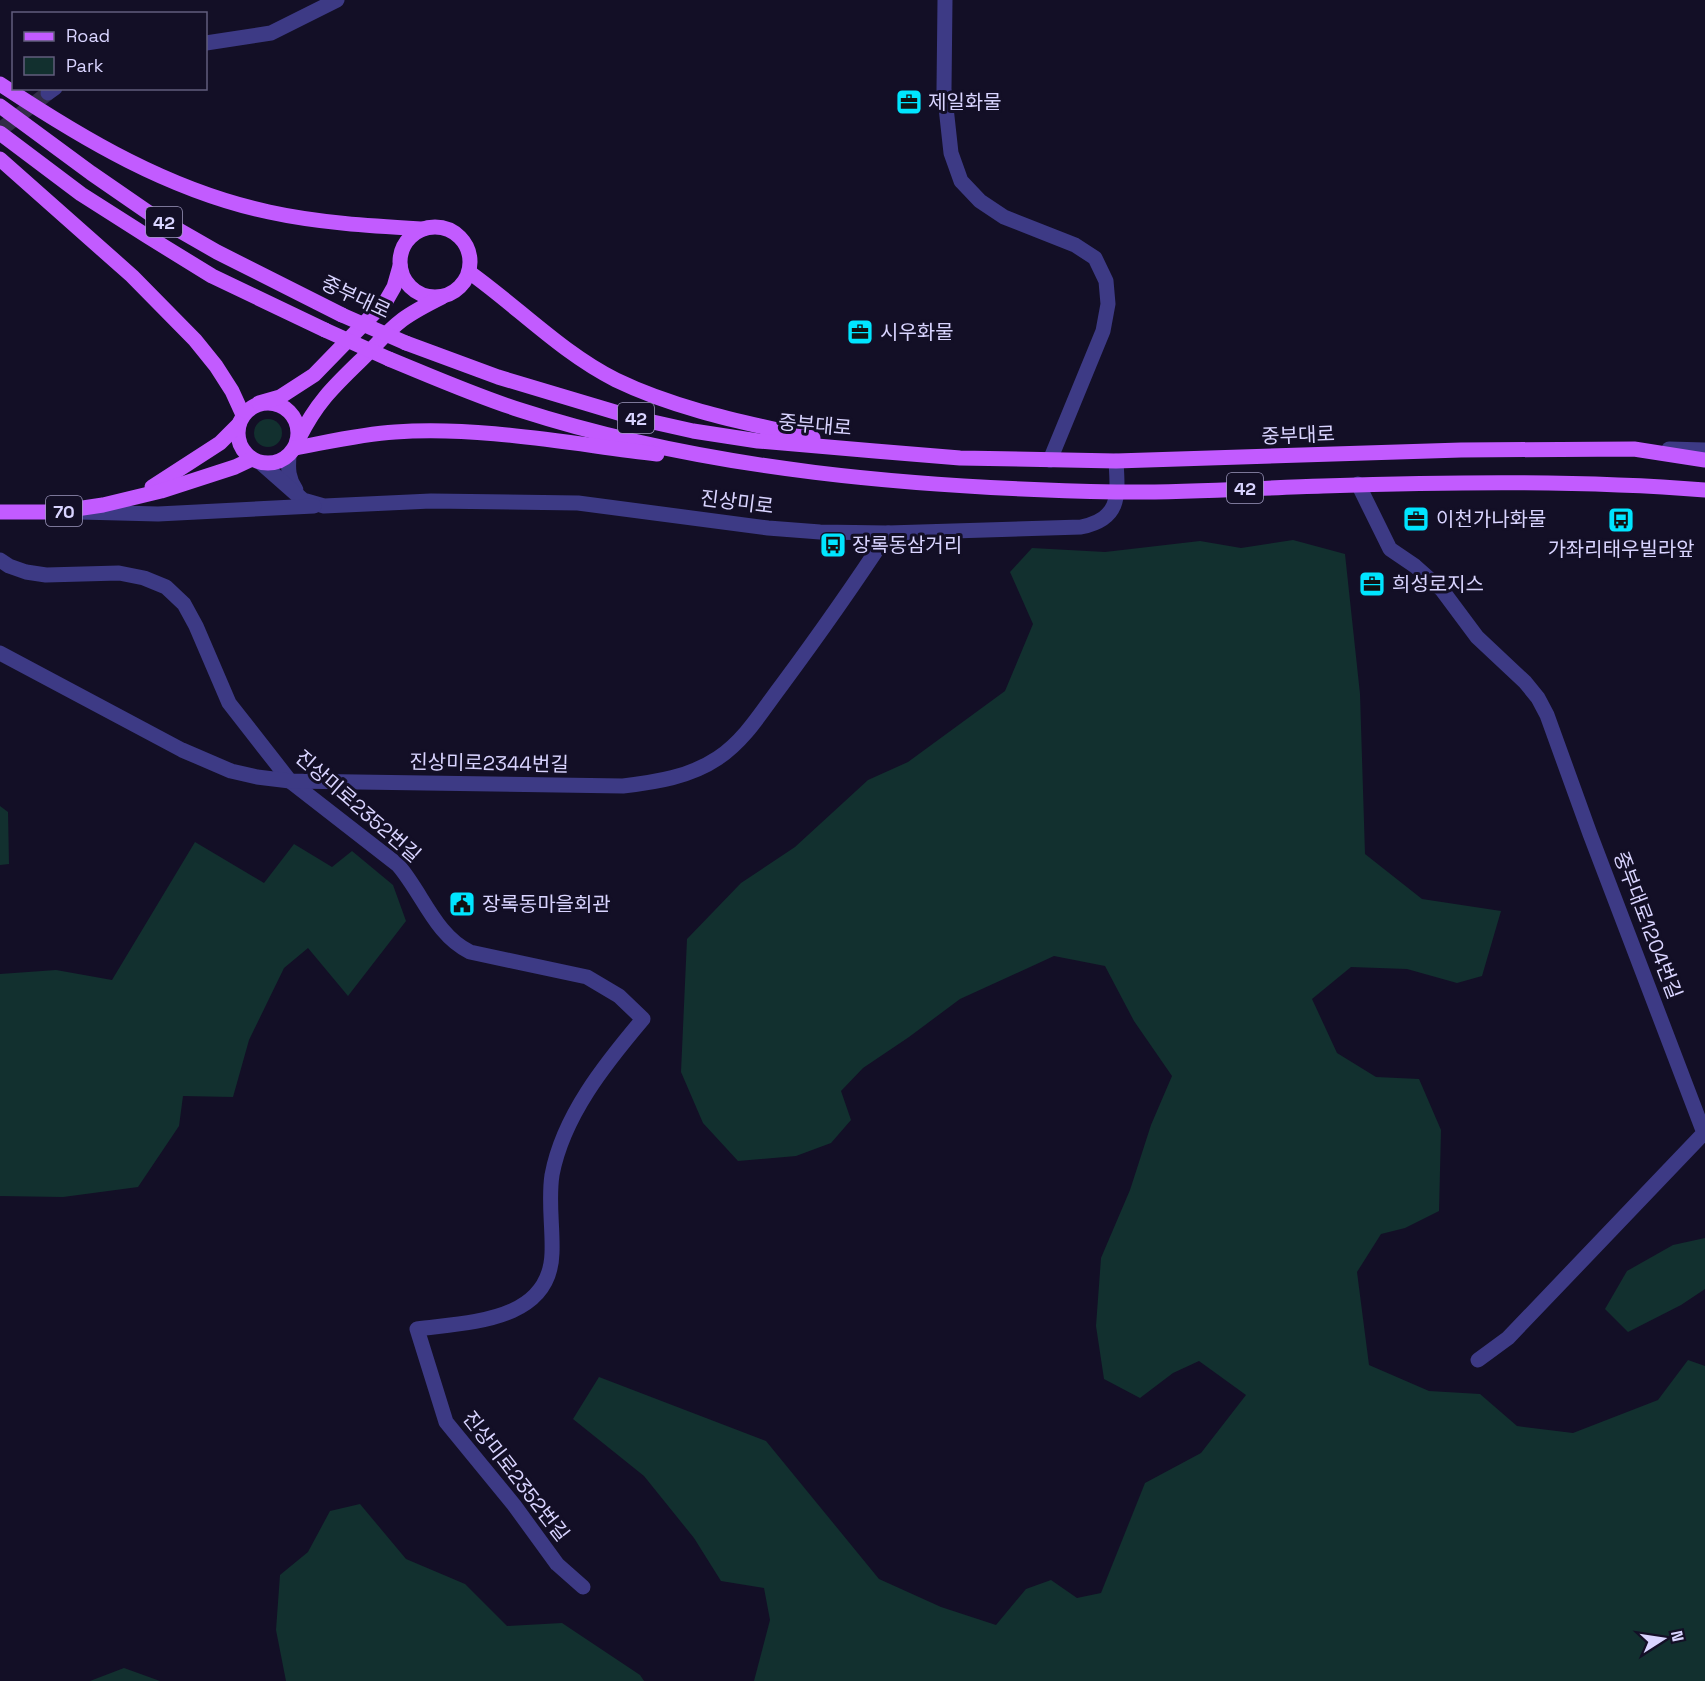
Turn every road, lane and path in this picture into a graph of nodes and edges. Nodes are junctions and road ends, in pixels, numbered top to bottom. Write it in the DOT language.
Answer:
graph roads {
  1 [pos="337,0"];
  2 [pos="945,0"];
  3 [pos="207,43"];
  4 [pos="0,84"];
  5 [pos="0,106"];
  6 [pos="0,133"];
  7 [pos="0,159"];
  8 [pos="423,229"];
  9 [pos="400,266"];
  10 [pos="469,272"];
  11 [pos="442,297"];
  12 [pos="260,403"];
  13 [pos="241,419"];
  14 [pos="294,447"];
  15 [pos="1634,448"];
  16 [pos="1705,450"];
  17 [pos="875,451"];
  18 [pos="1050,460"];
  19 [pos="1705,460"];
  20 [pos="257,461"];
  21 [pos="1116,461"];
  22 [pos="785,470"];
  23 [pos="1358,484"];
  24 [pos="1705,490"];
  25 [pos="1118,492"];
  26 [pos="127,499"];
  27 [pos="303,500"];
  28 [pos="324,506"];
  29 [pos="0,512"];
  30 [pos="56,512"];
  31 [pos="888,533"];
  32 [pos="0,560"];
  33 [pos="0,653"];
  34 [pos="290,781"];
  35 [pos="1478,1360"];
  36 [pos="583,1587"];
  1 -- 3 [label="street"];
  2 -- 18 [label="street"];
  4 -- 8 [label="main road"];
  5 -- 17 [label="main road, 중부대로 / 42, bridge"];
  6 -- 22 [label="main road, 42, bridge"];
  7 -- 13 [label="main road"];
  8 -- 9 [label="main road"];
  8 -- 10 [label="main road"];
  9 -- 11 [label="main road"];
  9 -- 12 [label="main road"];
  10 -- 11 [label="main road"];
  10 -- 17 [label="main road"];
  11 -- 14 [label="main road"];
  12 -- 13 [label="main road"];
  12 -- 14 [label="main road"];
  13 -- 20 [label="main road"];
  13 -- 26 [label="main road"];
  14 -- 20 [label="main road"];
  14 -- 22 [label="main road"];
  14 -- 27 [label="street"];
  15 -- 16 [label="street"];
  15 -- 19 [label="main road, 중부대로 / 42"];
  15 -- 21 [label="main road, 중부대로 / 42"];
  17 -- 18 [label="main road, 중부대로 / 42"];
  18 -- 21 [label="main road, 중부대로 / 42"];
  20 -- 26 [label="main road"];
  20 -- 27 [label="street"];
  21 -- 25 [label="street"];
  22 -- 25 [label="main road, 42"];
  23 -- 24 [label="main road, 42"];
  23 -- 25 [label="main road, 42"];
  23 -- 35 [label="street, 중부대로1204번길"];
  25 -- 31 [label="street, 진상미로"];
  26 -- 30 [label="main road, 70"];
  27 -- 28 [label="street, 진상미로"];
  28 -- 30 [label="street"];
  28 -- 31 [label="street, 진상미로"];
  29 -- 30 [label="main road, 70"];
  31 -- 34 [label="street, 진상미로2344번길"];
  32 -- 34 [label="street, 진상미로2352번길"];
  33 -- 34 [label="street, 진상미로2344번길"];
  34 -- 36 [label="street, 진상미로2352번길"];
}
